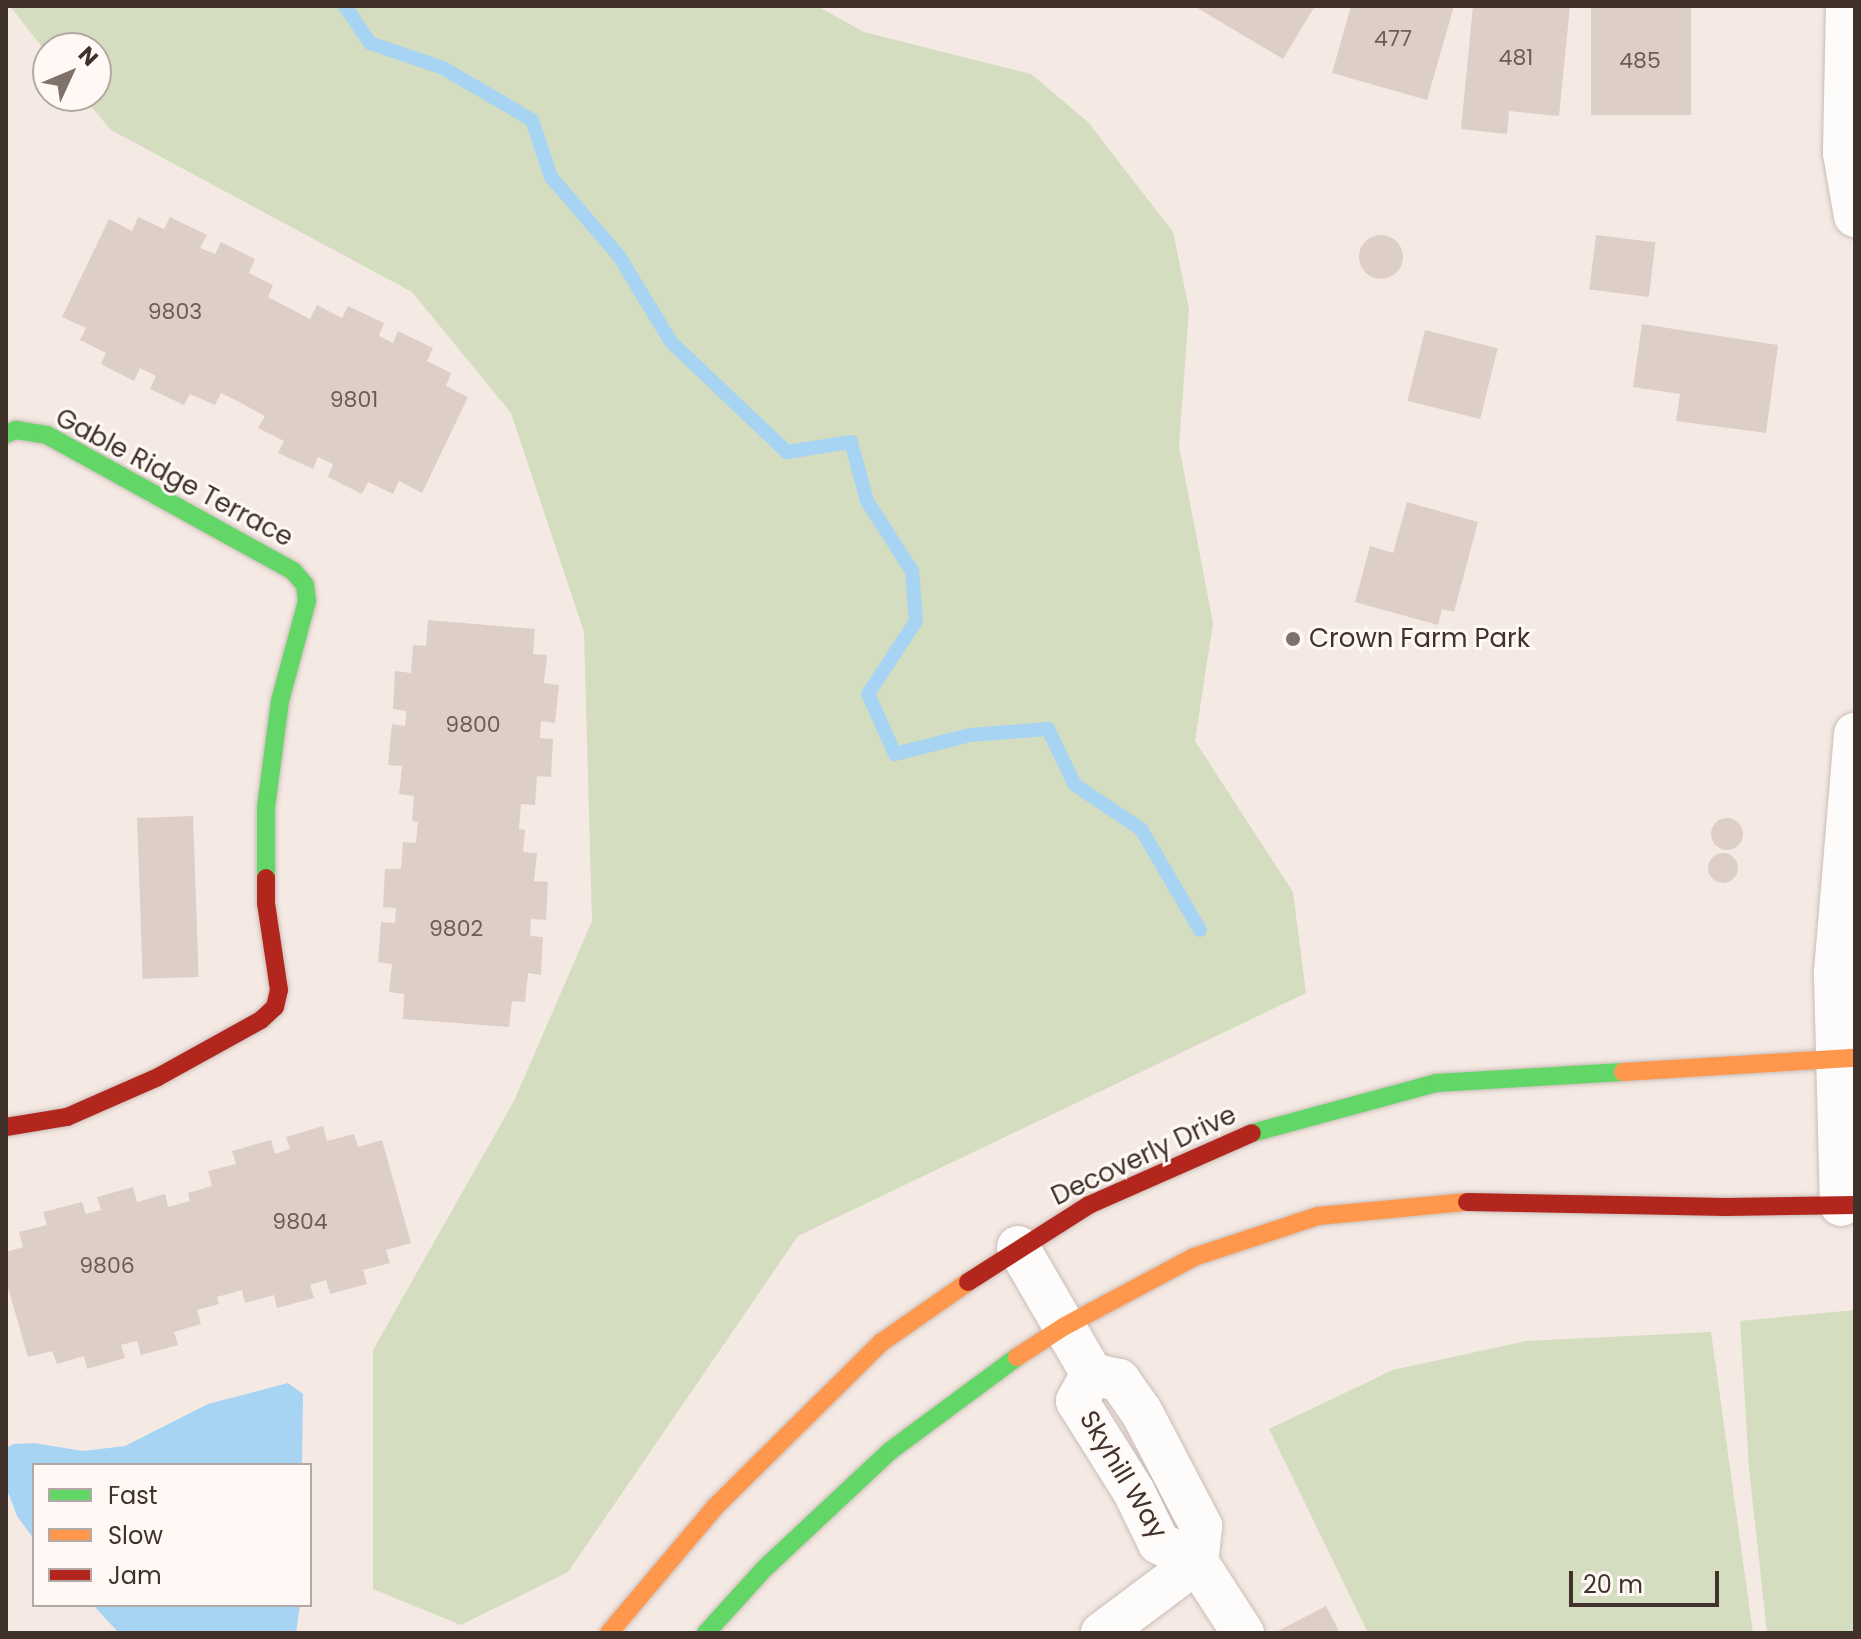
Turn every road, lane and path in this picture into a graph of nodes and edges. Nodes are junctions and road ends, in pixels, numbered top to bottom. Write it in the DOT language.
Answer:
graph roads {
  1 [pos="1847,6"];
  2 [pos="1855,216"];
  3 [pos="6,434"];
  4 [pos="1855,734"];
  5 [pos="1845,1059"];
  6 [pos="6,1127"];
  7 [pos="1848,1205"];
  8 [pos="1018,1247"];
  9 [pos="1065,1326"];
  10 [pos="1197,1562"];
  11 [pos="609,1633"];
  12 [pos="706,1633"];
  13 [pos="1102,1633"];
  14 [pos="1243,1633"];
  1 -- 2 [label="street"];
  3 -- 6 [label="street, Gable Ridge Terrace"];
  4 -- 5 [label="street"];
  5 -- 7 [label="street"];
  5 -- 8 [label="street, Decoverly Drive"];
  7 -- 9 [label="street"];
  8 -- 9 [label="street, Skyhill Way"];
  8 -- 11 [label="street, Decoverly Drive"];
  9 -- 10 [label="street, Skyhill Way"];
  9 -- 12 [label="street"];
  10 -- 13 [label="street"];
  10 -- 14 [label="street"];
}
